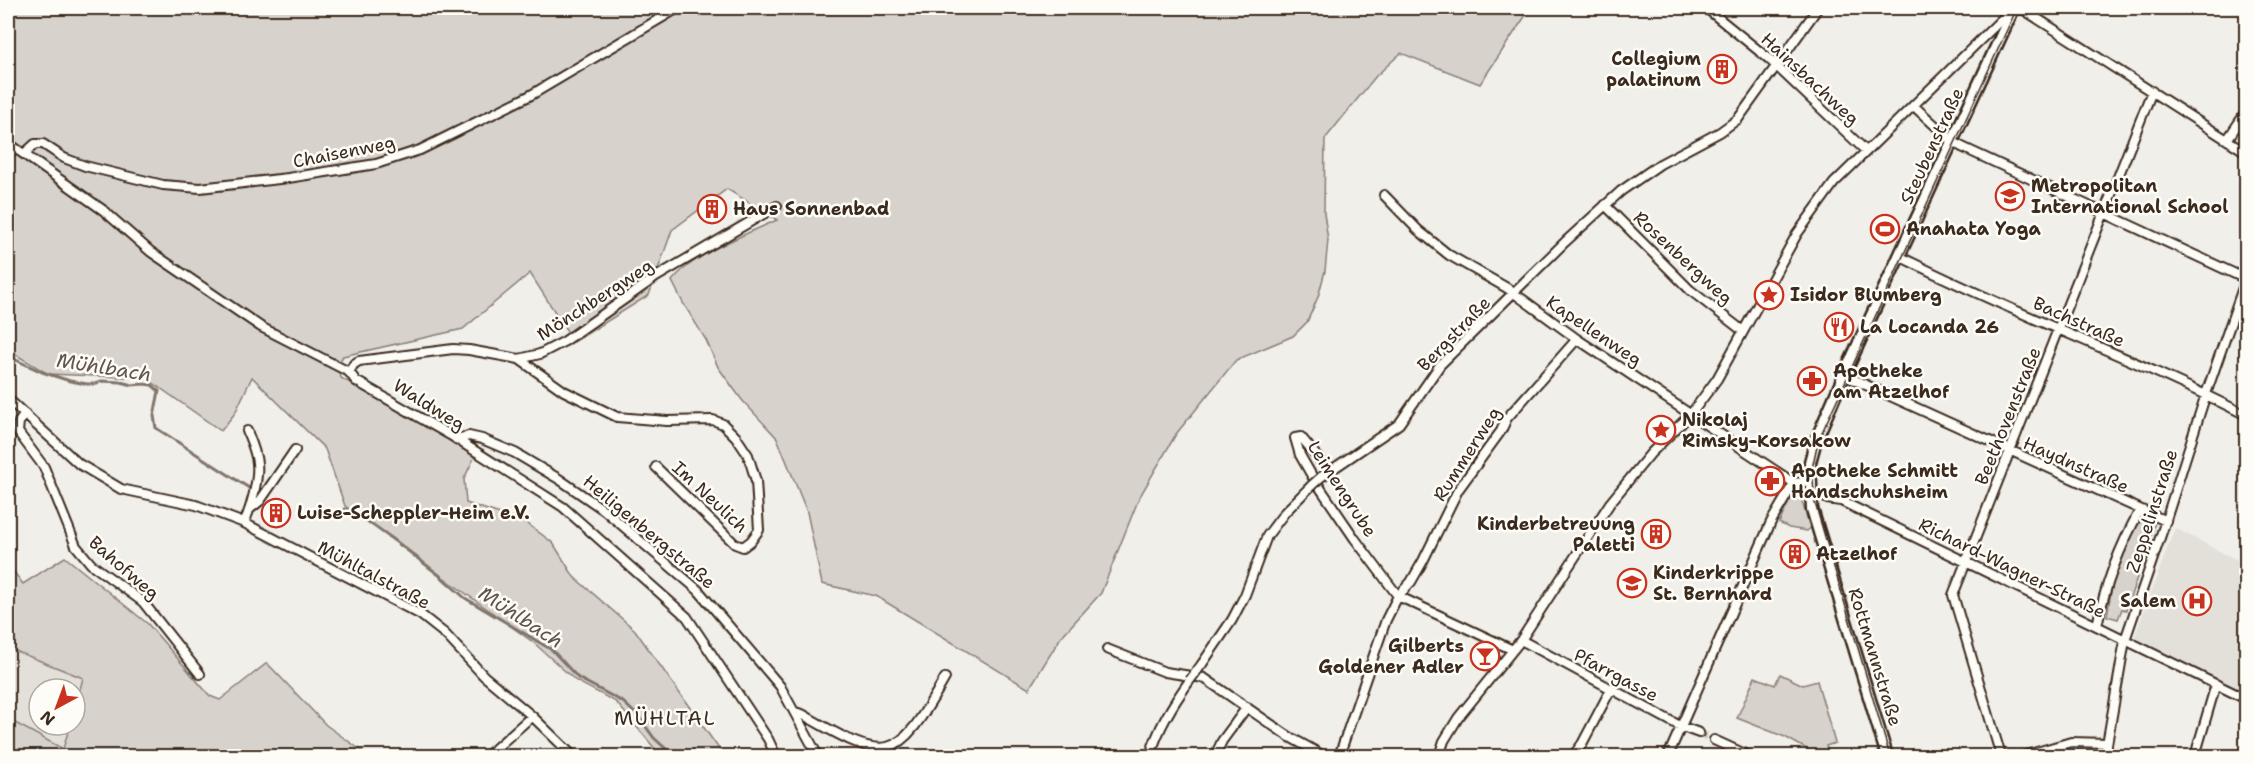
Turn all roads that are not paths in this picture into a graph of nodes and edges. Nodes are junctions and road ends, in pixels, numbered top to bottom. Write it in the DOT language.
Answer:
graph roads {
  1 [pos="678,8"];
  2 [pos="1706,8"];
  3 [pos="1818,8"];
  4 [pos="2013,8"];
  5 [pos="1776,66"];
  6 [pos="2152,91"];
  7 [pos="1915,107"];
  8 [pos="2247,112"];
  9 [pos="2227,140"];
  10 [pos="1952,141"];
  11 [pos="8,143"];
  12 [pos="1866,151"];
  13 [pos="2247,152"];
  14 [pos="25,153"];
  15 [pos="1384,195"];
  16 [pos="777,206"];
  17 [pos="1605,206"];
  18 [pos="2104,213"];
  19 [pos="1899,256"];
  20 [pos="2246,279"];
  21 [pos="1514,293"];
  22 [pos="2058,329"];
  23 [pos="1743,330"];
  24 [pos="1577,339"];
  25 [pos="519,359"];
  26 [pos="350,372"];
  27 [pos="1844,375"];
  28 [pos="2206,394"];
  29 [pos="8,399"];
  30 [pos="25,414"];
  31 [pos="1691,414"];
  32 [pos="2247,415"];
  33 [pos="247,431"];
  34 [pos="456,439"];
  35 [pos="295,450"];
  36 [pos="2010,451"];
  37 [pos="1810,462"];
  38 [pos="656,467"];
  39 [pos="1329,471"];
  40 [pos="1809,481"];
  41 [pos="1794,483"];
  42 [pos="1827,499"];
  43 [pos="250,509"];
  44 [pos="2140,510"];
  45 [pos="2166,521"];
  46 [pos="244,523"];
  47 [pos="1966,562"];
  48 [pos="1398,596"];
  49 [pos="2097,626"];
  50 [pos="1521,640"];
  51 [pos="2125,640"];
  52 [pos="1107,649"];
  53 [pos="1513,650"];
  54 [pos="200,674"];
  55 [pos="945,678"];
  56 [pos="2216,684"];
  57 [pos="1611,689"];
  58 [pos="2247,699"];
  59 [pos="1247,707"];
  60 [pos="795,712"];
  61 [pos="532,716"];
  62 [pos="1680,726"];
  63 [pos="1699,733"];
  64 [pos="1714,740"];
  65 [pos="2107,743"];
  66 [pos="494,749"];
  67 [pos="861,753"];
  68 [pos="488,756"];
  69 [pos="499,756"];
  70 [pos="573,756"];
  71 [pos="776,756"];
  72 [pos="818,756"];
  73 [pos="870,756"];
  74 [pos="1150,756"];
  75 [pos="1215,756"];
  76 [pos="1324,756"];
  77 [pos="1340,756"];
  78 [pos="1439,756"];
  79 [pos="1573,756"];
  80 [pos="1668,756"];
  81 [pos="1749,756"];
  82 [pos="1887,756"];
  83 [pos="2001,756"];
  84 [pos="2023,756"];
  85 [pos="2105,756"];
  86 [pos="2195,756"];
  1 -- 14 [label="street, Chaisenweg"];
  2 -- 5 [label="street, Hainsbachweg"];
  3 -- 5 [label="street, Bergstraße"];
  4 -- 6 [label="street"];
  4 -- 7 [label="street"];
  4 -- 10 [label="main road, Steubenstraße"];
  5 -- 12 [label="street, Hainsbachweg"];
  5 -- 17 [label="street, Bergstraße"];
  6 -- 9 [label="street"];
  6 -- 18 [label="street, Beethovenstraße"];
  7 -- 10 [label="street"];
  7 -- 12 [label="street"];
  8 -- 9 [label="street"];
  9 -- 13 [label="street"];
  10 -- 18 [label="street"];
  10 -- 19 [label="main road, Steubenstraße"];
  11 -- 14 [label="street, Waldweg"];
  12 -- 23 [label="street"];
  14 -- 26 [label="street, Waldweg"];
  15 -- 21 [label="street, Kapellenweg"];
  16 -- 25 [label="street, Mönchbergweg"];
  17 -- 21 [label="street, Bergstraße"];
  17 -- 23 [label="street, Rosenbergweg"];
  18 -- 20 [label="street"];
  18 -- 22 [label="street, Beethovenstraße"];
  19 -- 22 [label="street, Bachstraße"];
  19 -- 27 [label="main road, Steubenstraße"];
  20 -- 28 [label="street, Zeppelinstraße"];
  21 -- 24 [label="street, Kapellenweg"];
  21 -- 39 [label="street, Bergstraße"];
  22 -- 28 [label="street, Bachstraße"];
  22 -- 36 [label="street, Beethovenstraße"];
  23 -- 31 [label="street"];
  24 -- 31 [label="street, Kapellenweg"];
  24 -- 48 [label="street, Rummerweg"];
  25 -- 26 [label="street, Mönchbergweg"];
  25 -- 38 [label="street, Im Neulich"];
  26 -- 34 [label="street, Waldweg"];
  27 -- 36 [label="street, Haydnstraße"];
  27 -- 37 [label="main road, Steubenstraße"];
  28 -- 32 [label="street, Bachstraße"];
  28 -- 45 [label="street, Zeppelinstraße"];
  29 -- 30 [label="street, Mühltalstraße"];
  30 -- 46 [label="street, Mühltalstraße"];
  30 -- 54 [label="street, Bahofweg"];
  31 -- 41 [label="street, Kapellenweg"];
  31 -- 50 [label="street"];
  33 -- 43 [label="street"];
  34 -- 60 [label="street, Heiligenbergstraße"];
  34 -- 71 [label="street, Waldweg"];
  35 -- 43 [label="street"];
  36 -- 44 [label="street, Haydnstraße"];
  36 -- 47 [label="street, Beethovenstraße"];
  37 -- 40 [label="main road, Rottmannstraße"];
  39 -- 48 [label="street, Leimengrube"];
  39 -- 74 [label="street, Bergstraße, bridge"];
  40 -- 41 [label="street"];
  40 -- 82 [label="main road, Rottmannstraße"];
  41 -- 62 [label="street"];
  42 -- 47 [label="street, Richard-Wagner-Straße"];
  43 -- 46 [label="street"];
  44 -- 45 [label="street, Haydnstraße"];
  44 -- 49 [label="street, Zeppelinstraße"];
  45 -- 51 [label="street, Zeppelinstraße"];
  46 -- 61 [label="street, Mühltalstraße"];
  47 -- 49 [label="street, Richard-Wagner-Straße"];
  47 -- 83 [label="street, Beethovenstraße"];
  48 -- 53 [label="street"];
  48 -- 77 [label="street, Rummerweg"];
  49 -- 51 [label="street, Richard-Wagner-Straße"];
  50 -- 53 [label="street"];
  50 -- 57 [label="street, Pfarrgasse"];
  51 -- 56 [label="street, Richard-Wagner-Straße"];
  51 -- 65 [label="street, Zeppelinstraße"];
  52 -- 59 [label="street"];
  53 -- 78 [label="street"];
  55 -- 73 [label="street"];
  56 -- 58 [label="street, Richard-Wagner-Straße"];
  56 -- 86 [label="street"];
  57 -- 62 [label="street, Pfarrgasse"];
  57 -- 79 [label="street"];
  59 -- 75 [label="street"];
  59 -- 76 [label="street"];
  60 -- 67 [label="street, Heiligenbergstraße"];
  60 -- 72 [label="street"];
  61 -- 66 [label="street"];
  61 -- 70 [label="street, Mühltalstraße"];
  62 -- 63 [label="street, Pfarrgasse"];
  62 -- 80 [label="street"];
  64 -- 81 [label="street"];
  65 -- 84 [label="street"];
  65 -- 85 [label="street, Zeppelinstraße"];
  66 -- 68 [label="street"];
  66 -- 69 [label="street"];
}
